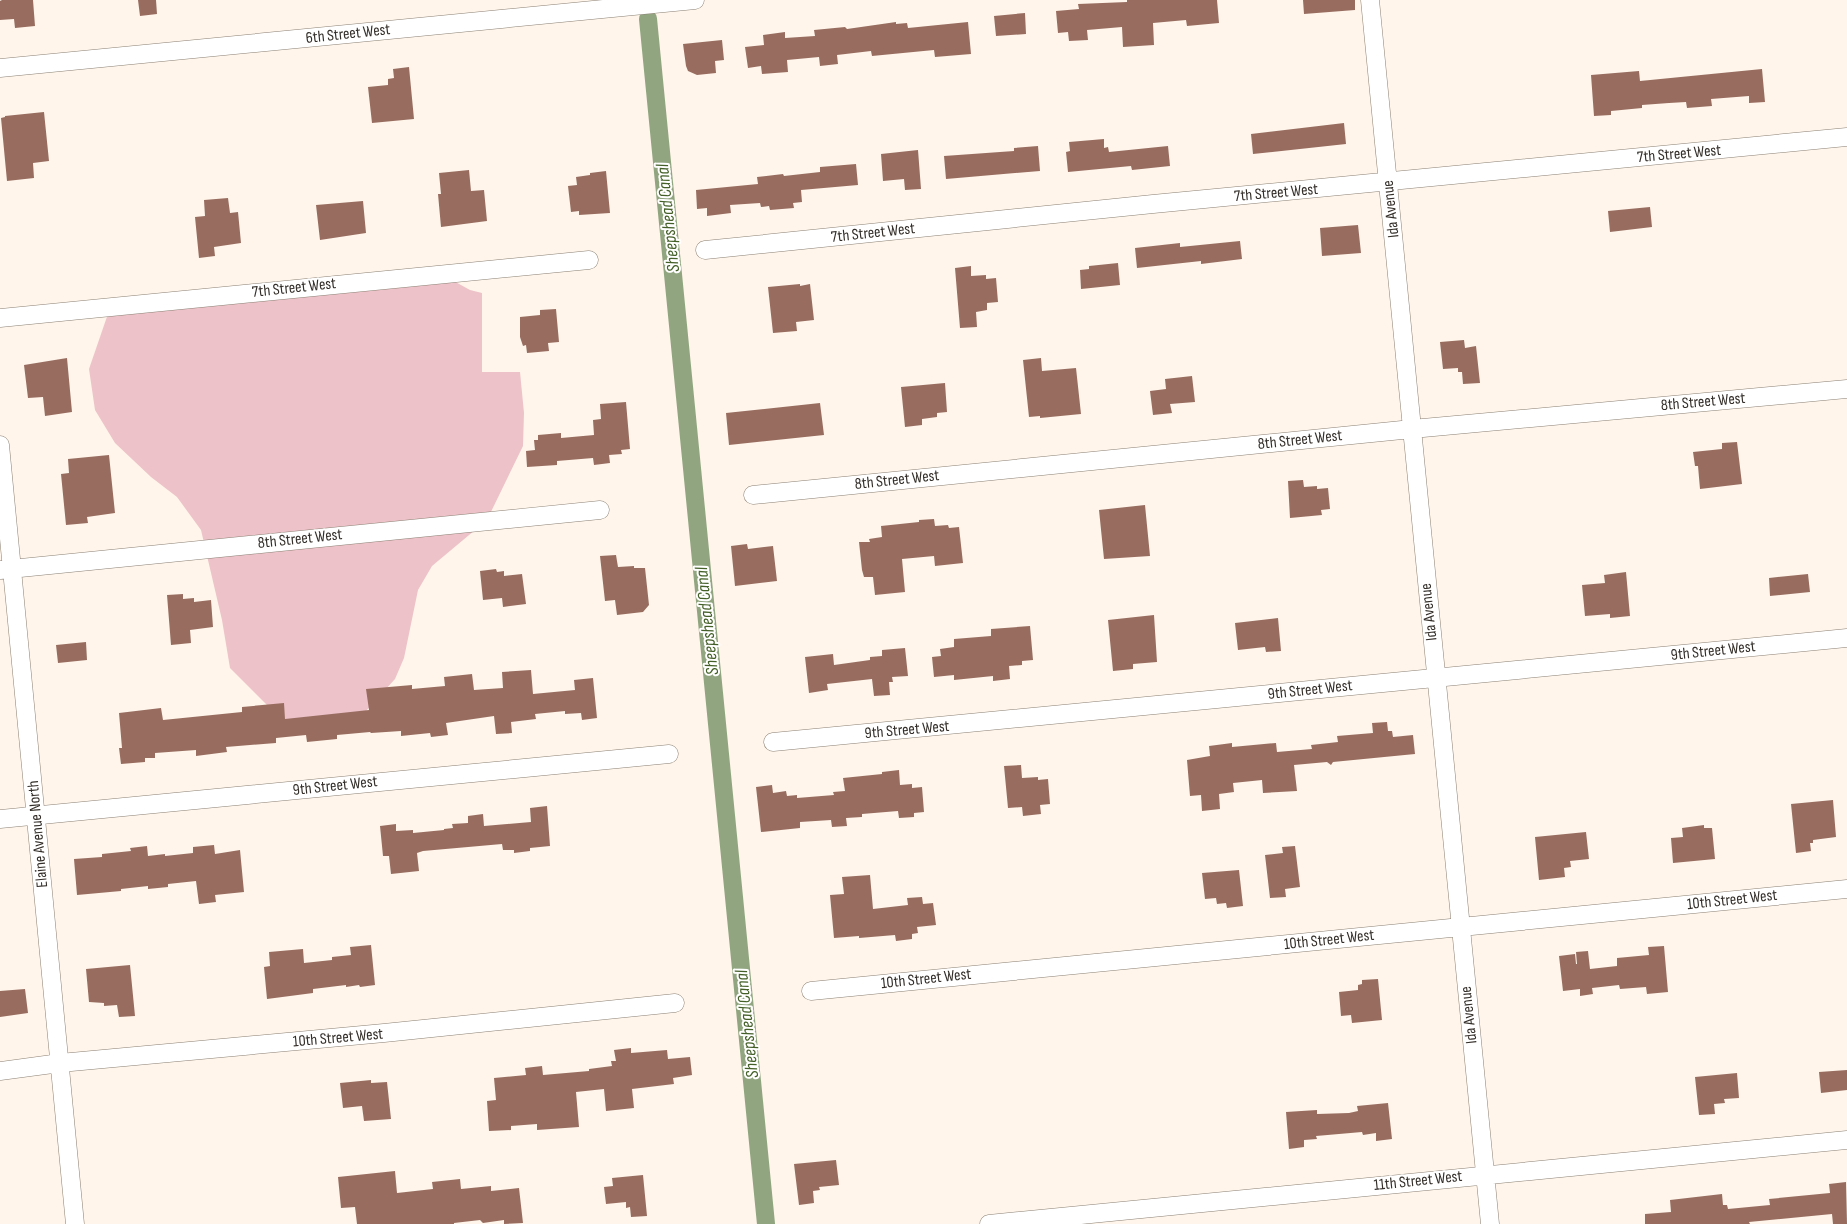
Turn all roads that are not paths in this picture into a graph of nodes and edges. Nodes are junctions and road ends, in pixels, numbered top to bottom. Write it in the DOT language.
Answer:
graph roads {
  1 [pos="695,0"];
  2 [pos="1370,0"];
  3 [pos="0,68"];
  4 [pos="1847,136"];
  5 [pos="1388,183"];
  6 [pos="705,250"];
  7 [pos="589,260"];
  8 [pos="0,318"];
  9 [pos="1847,389"];
  10 [pos="1412,429"];
  11 [pos="0,445"];
  12 [pos="753,495"];
  13 [pos="600,510"];
  14 [pos="6,569"];
  15 [pos="1847,638"];
  16 [pos="1436,678"];
  17 [pos="773,742"];
  18 [pos="669,754"];
  19 [pos="36,815"];
  20 [pos="0,819"];
  21 [pos="1847,889"];
  22 [pos="1460,927"];
  23 [pos="811,991"];
  24 [pos="675,1003"];
  25 [pos="60,1063"];
  26 [pos="0,1070"];
  27 [pos="1847,1140"];
  28 [pos="1485,1175"];
  29 [pos="76,1224"];
  30 [pos="989,1224"];
  31 [pos="1490,1224"];
  1 -- 3 [label="street, 6th Street West"];
  2 -- 5 [label="street, Ida Avenue"];
  4 -- 5 [label="street, 7th Street West"];
  5 -- 6 [label="street, 7th Street West"];
  5 -- 10 [label="street, Ida Avenue"];
  7 -- 8 [label="street, 7th Street West"];
  9 -- 10 [label="street, 8th Street West"];
  10 -- 12 [label="street, 8th Street West"];
  10 -- 16 [label="street, Ida Avenue"];
  11 -- 14 [label="street, Elaine Avenue North"];
  13 -- 14 [label="street, 8th Street West"];
  14 -- 19 [label="street, Elaine Avenue North"];
  15 -- 16 [label="street, 9th Street West"];
  16 -- 17 [label="street, 9th Street West"];
  16 -- 22 [label="street, Ida Avenue"];
  18 -- 19 [label="street, 9th Street West"];
  19 -- 20 [label="street, 9th Street West"];
  19 -- 25 [label="street, Elaine Avenue North"];
  21 -- 22 [label="street, 10th Street West"];
  22 -- 23 [label="street, 10th Street West"];
  22 -- 28 [label="street, Ida Avenue"];
  24 -- 25 [label="street, 10th Street West"];
  25 -- 26 [label="street, 10th Street West"];
  25 -- 29 [label="street, Elaine Avenue North"];
  27 -- 28 [label="street, 11th Street West"];
  28 -- 30 [label="street, 11th Street West"];
  28 -- 31 [label="street, Ida Avenue"];
}
